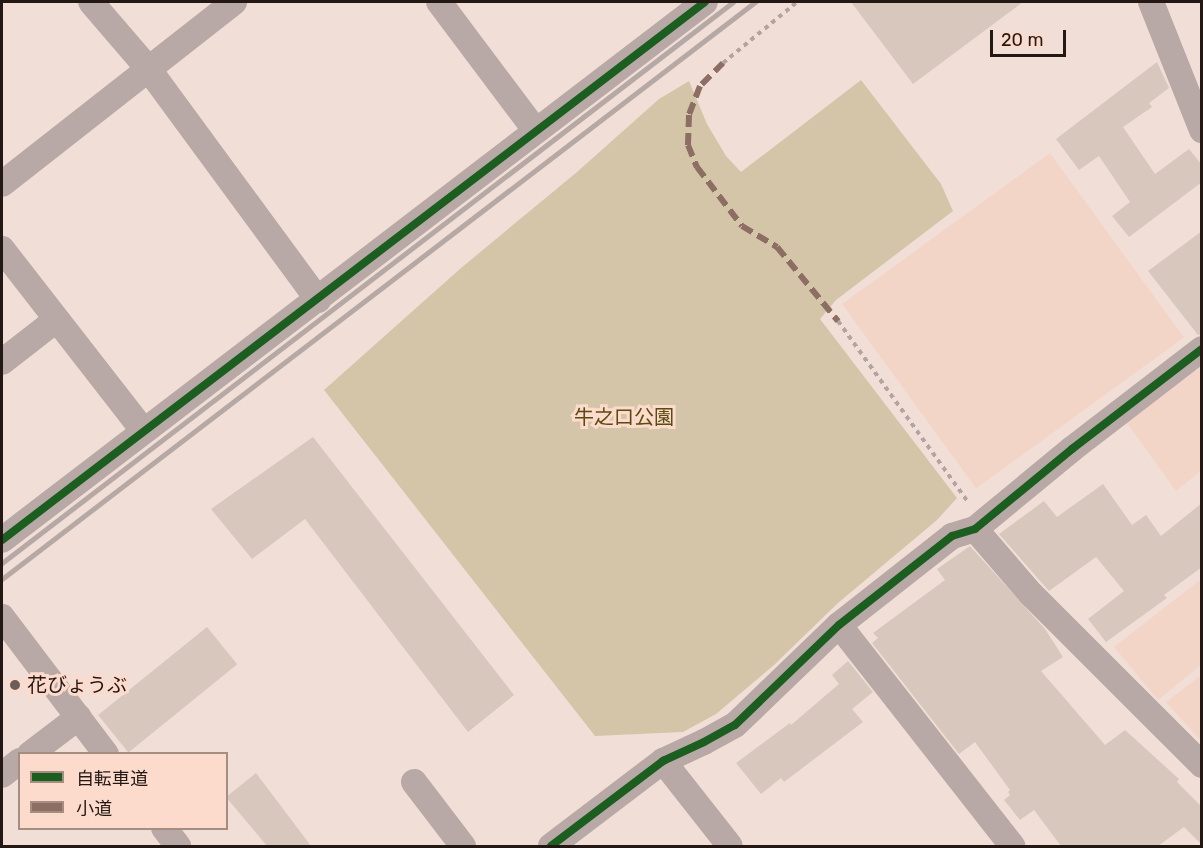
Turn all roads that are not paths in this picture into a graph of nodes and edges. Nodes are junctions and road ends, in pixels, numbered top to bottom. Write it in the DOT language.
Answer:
graph roads {
  1 [pos="91,2"];
  2 [pos="234,2"];
  3 [pos="439,2"];
  4 [pos="705,2"];
  5 [pos="1151,2"];
  6 [pos="147,67"];
  7 [pos="1202,130"];
  8 [pos="536,131"];
  9 [pos="2,184"];
  10 [pos="2,249"];
  11 [pos="318,300"];
  12 [pos="56,320"];
  13 [pos="1202,349"];
  14 [pos="2,362"];
  15 [pos="143,430"];
  16 [pos="975,528"];
  17 [pos="2,540"];
  18 [pos="2,617"];
  19 [pos="839,625"];
  20 [pos="79,717"];
  21 [pos="31,752"];
  22 [pos="105,752"];
  23 [pos="663,760"];
  24 [pos="18,763"];
  25 [pos="1202,765"];
  26 [pos="2,775"];
  27 [pos="414,782"];
  28 [pos="166,830"];
  29 [pos="178,846"];
  30 [pos="463,846"];
  31 [pos="551,846"];
  32 [pos="730,846"];
  33 [pos="1012,846"];
  1 -- 6 [label="street"];
  2 -- 6 [label="street"];
  3 -- 8 [label="street"];
  4 -- 8 [label="street"];
  5 -- 7 [label="street"];
  6 -- 9 [label="street"];
  6 -- 11 [label="street"];
  8 -- 11 [label="street"];
  10 -- 12 [label="street"];
  11 -- 15 [label="street"];
  12 -- 14 [label="street"];
  12 -- 15 [label="street"];
  13 -- 16 [label="street"];
  15 -- 17 [label="street"];
  16 -- 19 [label="street"];
  16 -- 25 [label="street"];
  18 -- 20 [label="street"];
  19 -- 23 [label="street"];
  19 -- 33 [label="street"];
  20 -- 21 [label="street"];
  20 -- 22 [label="street"];
  23 -- 31 [label="street"];
  23 -- 32 [label="street"];
  24 -- 26 [label="street"];
  27 -- 30 [label="street"];
  28 -- 29 [label="street"];
}
